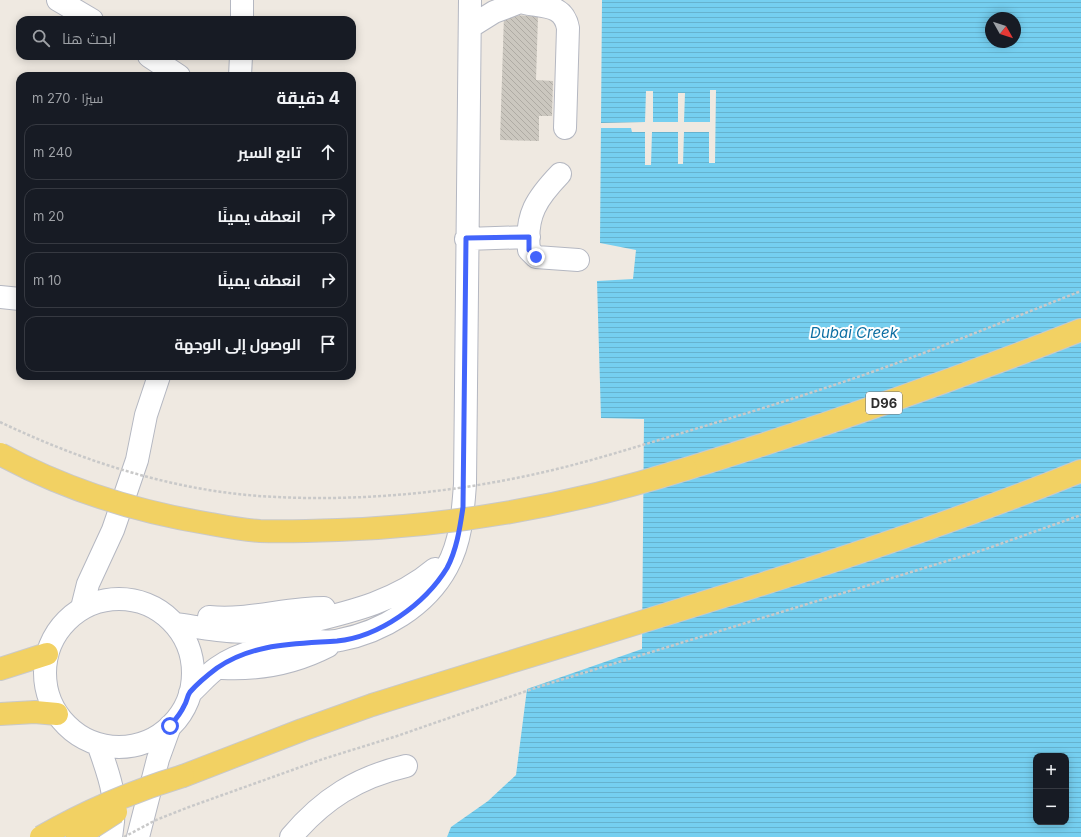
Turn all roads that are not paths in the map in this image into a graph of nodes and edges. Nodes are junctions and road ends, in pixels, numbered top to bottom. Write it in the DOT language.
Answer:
graph roads {
  1 [pos="58,0"];
  2 [pos="242,0"];
  3 [pos="470,0"];
  4 [pos="517,1"];
  5 [pos="85,16"];
  6 [pos="242,16"];
  7 [pos="470,27"];
  8 [pos="156,60"];
  9 [pos="241,60"];
  10 [pos="173,72"];
  11 [pos="240,72"];
  12 [pos="565,128"];
  13 [pos="560,174"];
  14 [pos="529,237"];
  15 [pos="466,238"];
  16 [pos="578,260"];
  17 [pos="0,296"];
  18 [pos="16,298"];
  19 [pos="1081,330"];
  20 [pos="158,380"];
  21 [pos="171,380"];
  22 [pos="0,454"];
  23 [pos="138,460"];
  24 [pos="1081,471"];
  25 [pos="455,548"];
  26 [pos="82,608"];
  27 [pos="170,619"];
  28 [pos="47,654"];
  29 [pos="0,669"];
  30 [pos="190,693"];
  31 [pos="0,714"];
  32 [pos="57,714"];
  33 [pos="170,726"];
  34 [pos="98,744"];
  35 [pos="406,766"];
  36 [pos="183,776"];
  37 [pos="141,831"];
  38 [pos="41,837"];
  39 [pos="77,837"];
  40 [pos="111,837"];
  41 [pos="291,837"];
  1 -- 5 [label="street"];
  2 -- 6 [label="street"];
  3 -- 7 [label="street"];
  4 -- 7 [label="street"];
  4 -- 12 [label="street"];
  7 -- 15 [label="street"];
  8 -- 10 [label="street"];
  9 -- 11 [label="street"];
  13 -- 14 [label="street"];
  14 -- 15 [label="street"];
  14 -- 16 [label="street"];
  15 -- 25 [label="street"];
  17 -- 18 [label="street"];
  19 -- 22 [label="main road, D96, bridge"];
  20 -- 23 [label="street"];
  21 -- 23 [label="street"];
  23 -- 26 [label="street"];
  24 -- 36 [label="main road"];
  25 -- 27 [label="street"];
  25 -- 30 [label="street"];
  26 -- 27 [label="street"];
  26 -- 28 [label="street"];
  27 -- 30 [label="street"];
  28 -- 29 [label="main road"];
  28 -- 32 [label="street"];
  30 -- 33 [label="street"];
  31 -- 32 [label="main road"];
  32 -- 34 [label="street"];
  33 -- 34 [label="street"];
  33 -- 37 [label="street"];
  34 -- 40 [label="street"];
  35 -- 41 [label="street"];
  36 -- 38 [label="main road, bridge"];
  36 -- 39 [label="main road, bridge"];
}
